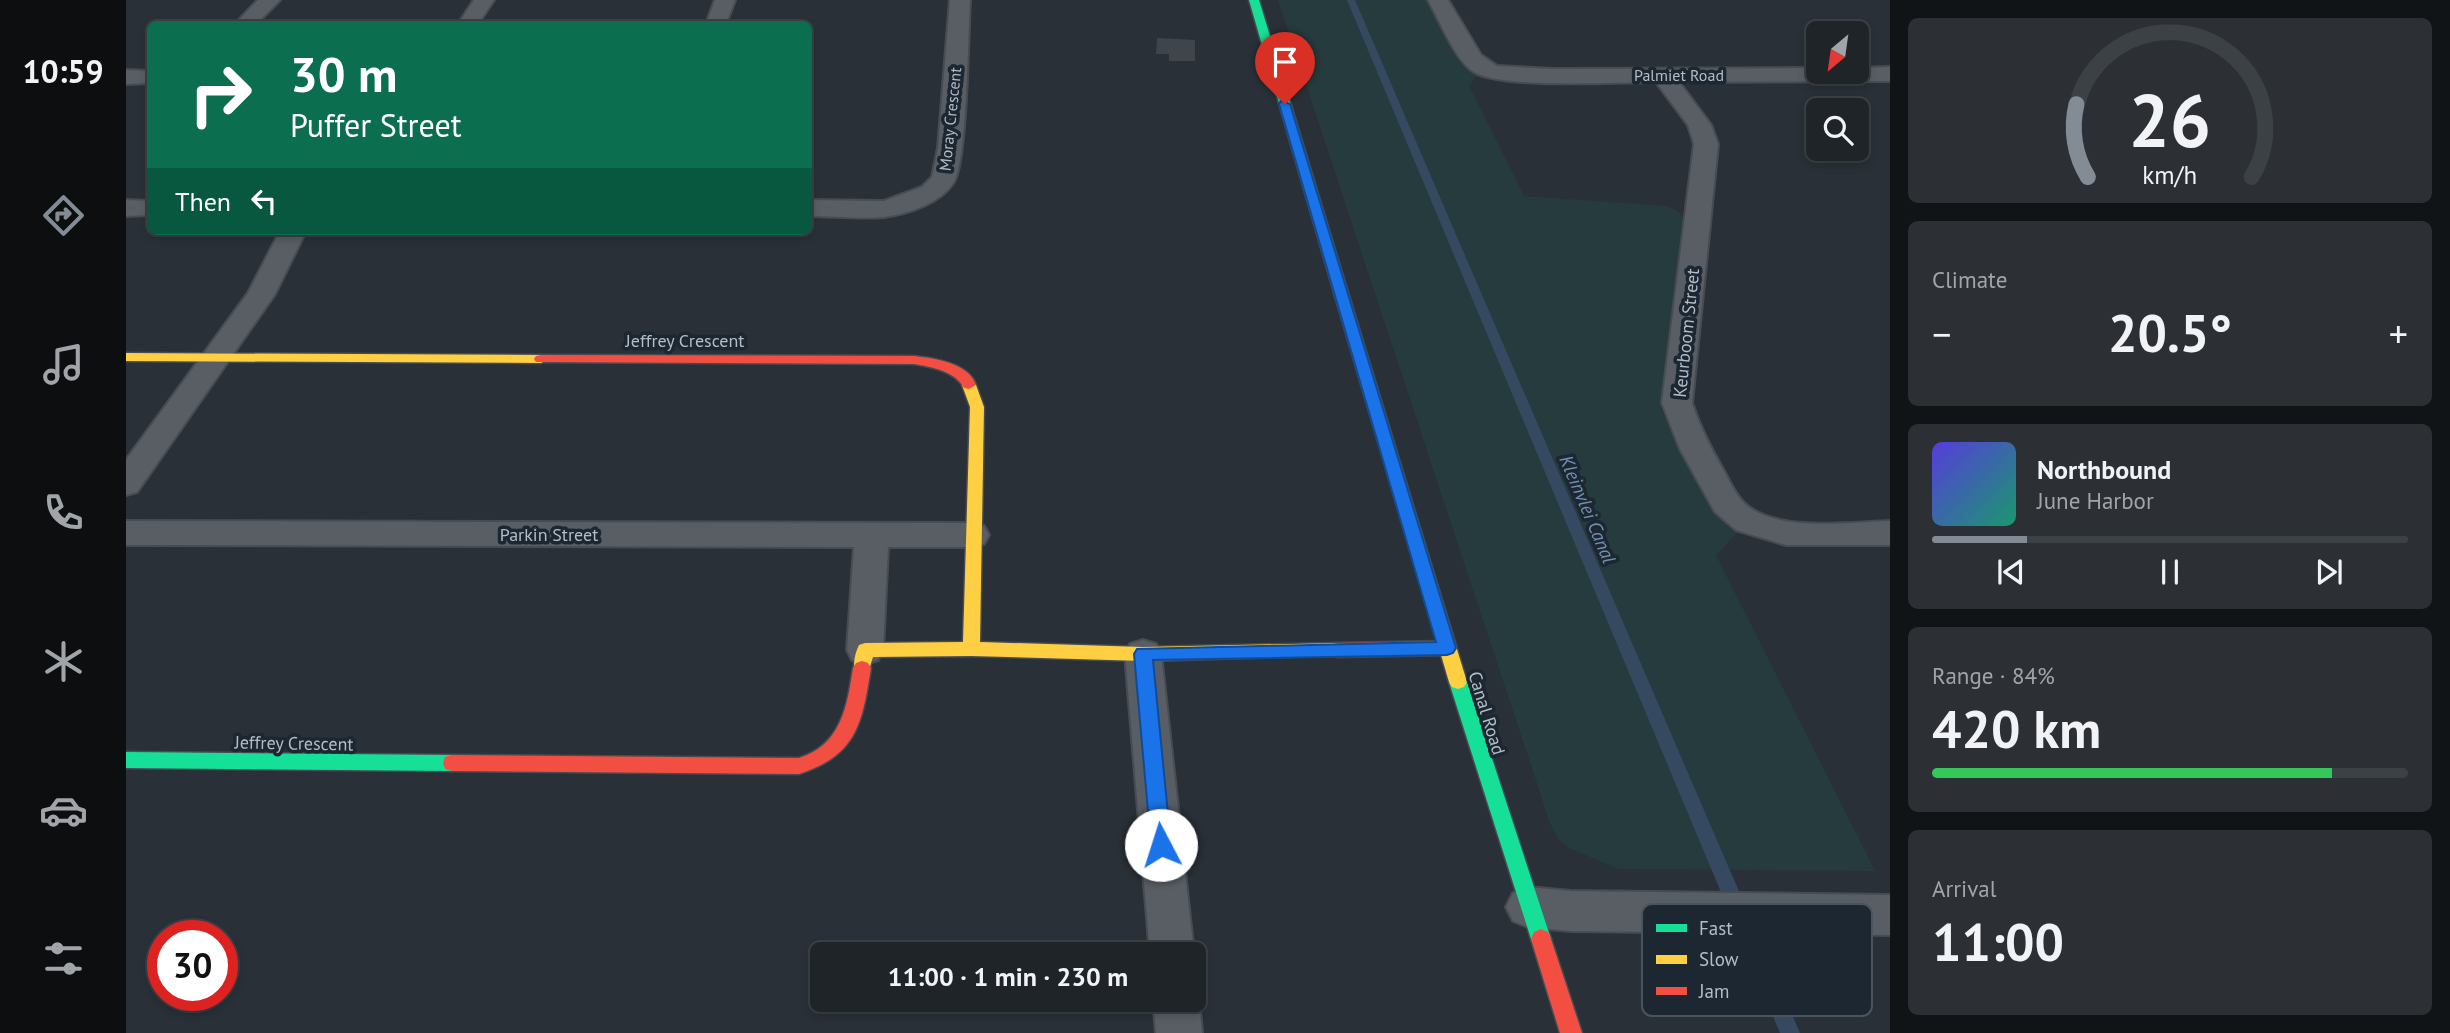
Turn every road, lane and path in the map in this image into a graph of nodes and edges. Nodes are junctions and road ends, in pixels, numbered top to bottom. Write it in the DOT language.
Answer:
graph roads {
  1 [pos="270,0"];
  2 [pos="484,0"];
  3 [pos="725,0"];
  4 [pos="960,0"];
  5 [pos="1254,0"];
  6 [pos="1438,0"];
  7 [pos="248,21"];
  8 [pos="470,21"];
  9 [pos="717,21"];
  10 [pos="1890,75"];
  11 [pos="1663,76"];
  12 [pos="126,77"];
  13 [pos="147,77"];
  14 [pos="126,208"];
  15 [pos="147,208"];
  16 [pos="812,208"];
  17 [pos="291,235"];
  18 [pos="126,357"];
  19 [pos="217,358"];
  20 [pos="126,484"];
  21 [pos="126,533"];
  22 [pos="872,534"];
  23 [pos="1890,534"];
  24 [pos="972,535"];
  25 [pos="1447,648"];
  26 [pos="971,649"];
  27 [pos="865,650"];
  28 [pos="1143,654"];
  29 [pos="126,760"];
  30 [pos="1528,907"];
  31 [pos="1642,912"];
  32 [pos="1171,942"];
  33 [pos="1177,1012"];
  34 [pos="1179,1033"];
  35 [pos="1571,1033"];
  1 -- 7 [label="street"];
  2 -- 8 [label="street"];
  3 -- 9 [label="street"];
  4 -- 16 [label="street, Moray Crescent"];
  5 -- 25 [label="street, Canal Road"];
  6 -- 11 [label="street, Palmiet Road"];
  10 -- 11 [label="street, Palmiet Road"];
  11 -- 23 [label="street, Keurboom Street"];
  12 -- 13 [label="street"];
  14 -- 15 [label="street"];
  17 -- 19 [label="street"];
  18 -- 19 [label="street, Jeffrey Crescent"];
  19 -- 20 [label="street"];
  19 -- 24 [label="street, Jeffrey Crescent"];
  21 -- 22 [label="street, Parkin Street"];
  22 -- 24 [label="street, Parkin Street"];
  22 -- 27 [label="street"];
  24 -- 26 [label="street, Jeffrey Crescent"];
  25 -- 28 [label="street"];
  25 -- 30 [label="street, Canal Road"];
  26 -- 27 [label="street"];
  26 -- 28 [label="street"];
  27 -- 29 [label="street, Jeffrey Crescent"];
  28 -- 32 [label="street"];
  30 -- 31 [label="street"];
  30 -- 35 [label="street, Canal Road"];
  33 -- 34 [label="street"];
}
